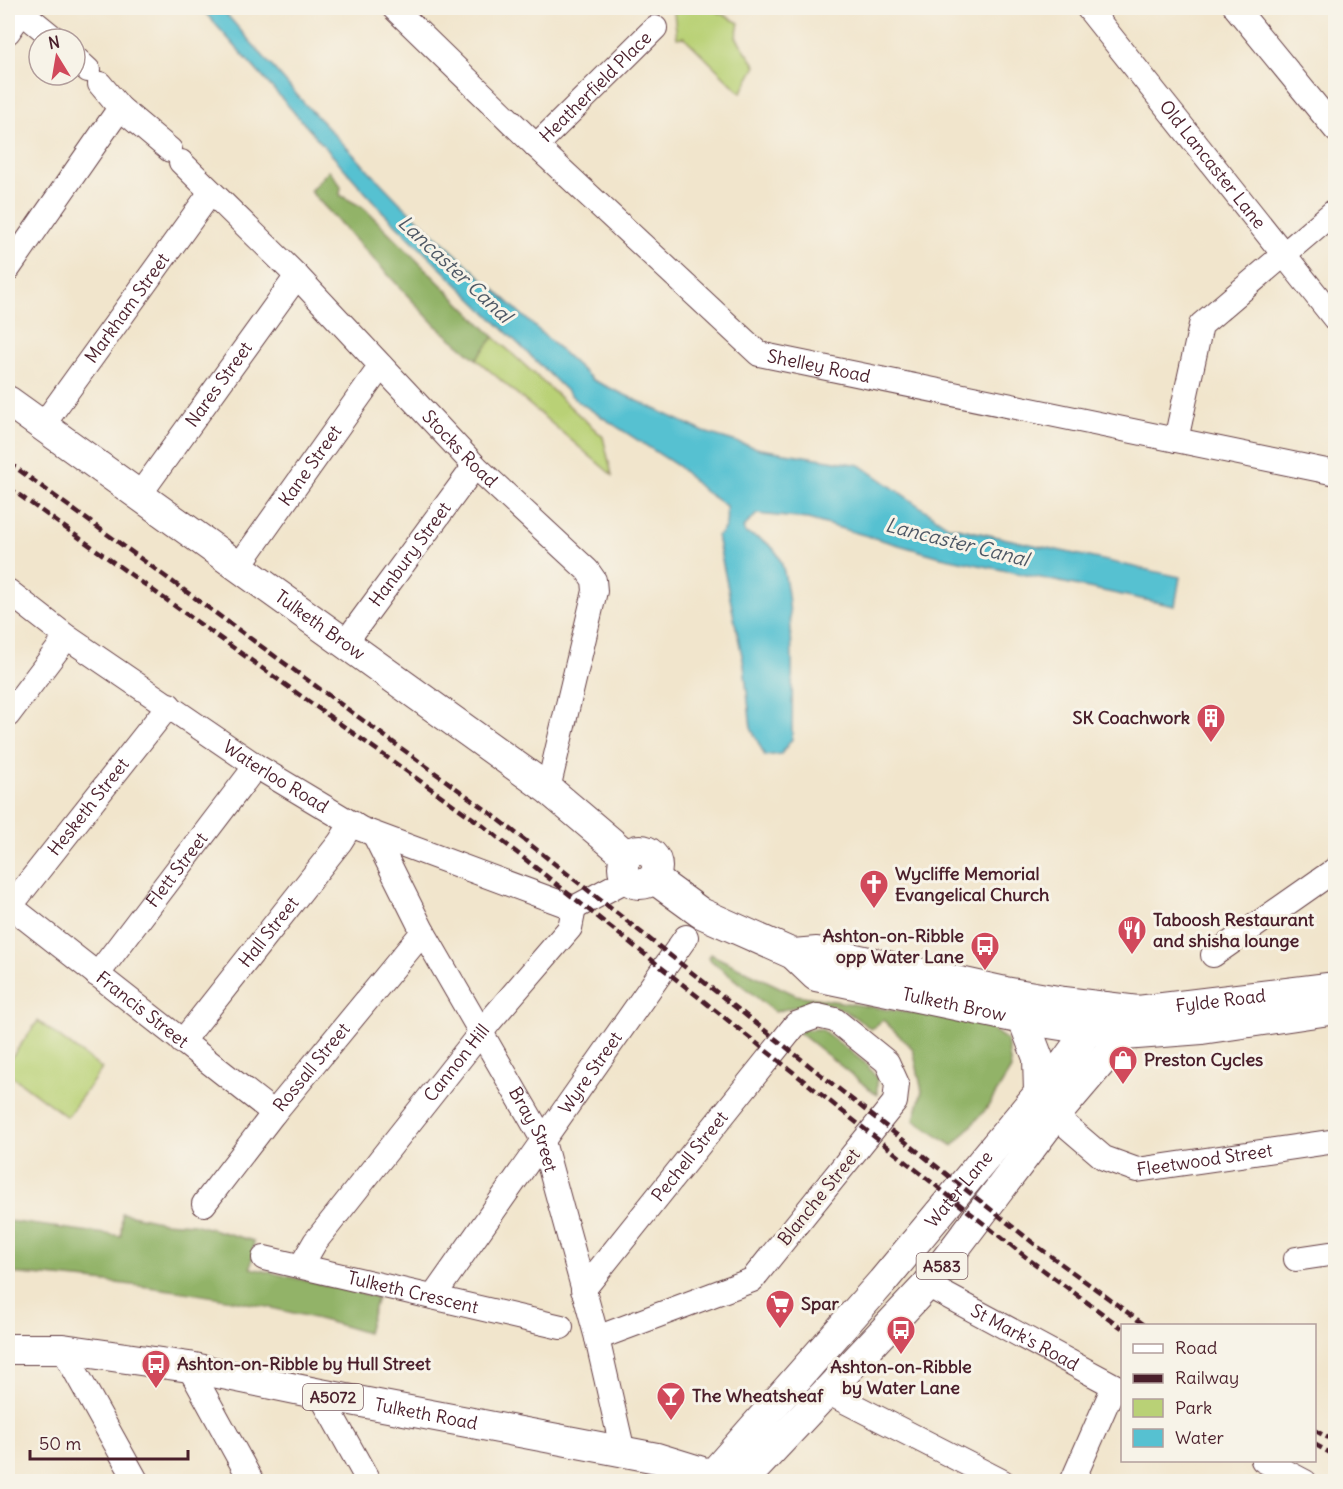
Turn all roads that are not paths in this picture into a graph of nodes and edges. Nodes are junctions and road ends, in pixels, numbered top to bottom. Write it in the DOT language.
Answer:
graph roads {
  1 [pos="1088,8"];
  2 [pos="1236,8"];
  3 [pos="400,9"];
  4 [pos="19,10"];
  5 [pos="40,27"];
  6 [pos="655,28"];
  7 [pos="8,32"];
  8 [pos="87,71"];
  9 [pos="120,108"];
  10 [pos="1335,130"];
  11 [pos="536,146"];
  12 [pos="211,192"];
  13 [pos="1335,210"];
  14 [pos="1284,255"];
  15 [pos="8,269"];
  16 [pos="297,276"];
  17 [pos="1335,320"];
  18 [pos="381,366"];
  19 [pos="8,401"];
  20 [pos="43,425"];
  21 [pos="1176,440"];
  22 [pos="475,466"];
  23 [pos="1335,473"];
  24 [pos="140,494"];
  25 [pos="239,566"];
  26 [pos="8,591"];
  27 [pos="67,637"];
  28 [pos="345,643"];
  29 [pos="169,705"];
  30 [pos="8,715"];
  31 [pos="256,766"];
  32 [pos="548,789"];
  33 [pos="352,823"];
  34 [pos="375,836"];
  35 [pos="1335,869"];
  36 [pos="636,871"];
  37 [pos="9,907"];
  38 [pos="574,908"];
  39 [pos="423,932"];
  40 [pos="686,937"];
  41 [pos="793,954"];
  42 [pos="1213,955"];
  43 [pos="97,975"];
  44 [pos="1335,987"];
  45 [pos="1105,1007"];
  46 [pos="1335,1009"];
  47 [pos="1023,1019"];
  48 [pos="1131,1023"];
  49 [pos="796,1024"];
  50 [pos="1087,1031"];
  51 [pos="482,1032"];
  52 [pos="182,1042"];
  53 [pos="1047,1104"];
  54 [pos="274,1113"];
  55 [pos="542,1138"];
  56 [pos="1335,1141"];
  57 [pos="204,1204"];
  58 [pos="1335,1253"];
  59 [pos="264,1258"];
  60 [pos="1296,1259"];
  61 [pos="301,1266"];
  62 [pos="927,1286"];
  63 [pos="583,1290"];
  64 [pos="433,1297"];
  65 [pos="561,1327"];
  66 [pos="597,1338"];
  67 [pos="8,1349"];
  68 [pos="63,1349"];
  69 [pos="189,1366"];
  70 [pos="1118,1388"];
  71 [pos="827,1392"];
  72 [pos="320,1394"];
  73 [pos="743,1441"];
  74 [pos="623,1452"];
  75 [pos="1265,1462"];
  76 [pos="660,1470"];
  77 [pos="717,1479"];
  78 [pos="137,1482"];
  79 [pos="252,1482"];
  80 [pos="369,1482"];
  81 [pos="742,1482"];
  82 [pos="1003,1482"];
  83 [pos="1072,1482"];
  84 [pos="1305,1482"];
  1 -- 14 [label="street, Old Lancaster Lane"];
  2 -- 10 [label="street"];
  3 -- 11 [label="street, Shelley Road"];
  4 -- 5 [label="street"];
  4 -- 7 [label="street"];
  6 -- 11 [label="street, Heatherfield Place"];
  8 -- 9 [label="street, Stocks Road"];
  9 -- 12 [label="street, Stocks Road"];
  9 -- 15 [label="street"];
  11 -- 21 [label="street, Shelley Road"];
  12 -- 16 [label="street, Stocks Road"];
  12 -- 20 [label="street, Markham Street"];
  13 -- 14 [label="street"];
  14 -- 17 [label="street, Old Lancaster Lane"];
  14 -- 21 [label="street"];
  16 -- 18 [label="street, Stocks Road"];
  16 -- 24 [label="street, Nares Street"];
  18 -- 22 [label="street, Stocks Road"];
  18 -- 25 [label="street, Kane Street"];
  19 -- 20 [label="main road, Tulketh Brow"];
  20 -- 24 [label="main road, Tulketh Brow"];
  21 -- 23 [label="street, Shelley Road"];
  22 -- 28 [label="street, Hanbury Street"];
  22 -- 32 [label="street, Stocks Road"];
  24 -- 25 [label="main road, Tulketh Brow"];
  25 -- 28 [label="main road, Tulketh Brow"];
  26 -- 27 [label="street, Waterloo Road"];
  27 -- 29 [label="street, Waterloo Road"];
  27 -- 30 [label="street"];
  28 -- 32 [label="main road, Tulketh Brow"];
  29 -- 31 [label="street, Waterloo Road"];
  29 -- 37 [label="street, Hesketh Street"];
  31 -- 33 [label="street, Waterloo Road"];
  31 -- 43 [label="street, Flett Street"];
  32 -- 36 [label="main road, Tulketh Brow"];
  33 -- 34 [label="street, Waterloo Road"];
  33 -- 52 [label="street, Hall Street"];
  34 -- 38 [label="street, Waterloo Road"];
  34 -- 39 [label="street, Bray Street"];
  35 -- 42 [label="street"];
  36 -- 38 [label="street"];
  36 -- 41 [label="main road, Tulketh Brow"];
  37 -- 43 [label="street, Francis Street"];
  38 -- 51 [label="street, Cannon Hill"];
  39 -- 51 [label="street, Bray Street"];
  39 -- 54 [label="street, Rossall Street"];
  40 -- 55 [label="street, Wyre Street"];
  41 -- 45 [label="main road, Tulketh Brow"];
  41 -- 47 [label="main road, Tulketh Brow"];
  43 -- 52 [label="street, Francis Street"];
  44 -- 48 [label="main road, Fylde Road"];
  45 -- 48 [label="main road, Fylde Road"];
  45 -- 50 [label="main road, Water Lane / A583"];
  46 -- 48 [label="main road, Fylde Road"];
  47 -- 50 [label="main road, Tulketh Brow"];
  47 -- 53 [label="main road"];
  48 -- 50 [label="main road, Tulketh Brow"];
  48 -- 53 [label="main road, Water Lane / A583"];
  49 -- 63 [label="street, Pechell Street"];
  49 -- 66 [label="street, Blanche Street"];
  50 -- 53 [label="main road, Water Lane / A583"];
  51 -- 55 [label="street, Bray Street"];
  51 -- 61 [label="street, Cannon Hill"];
  52 -- 54 [label="street, Francis Street"];
  53 -- 56 [label="street, Fleetwood Street"];
  53 -- 62 [label="main road, Water Lane / A583"];
  53 -- 73 [label="main road, Water Lane / A583"];
  54 -- 57 [label="street, Rossall Street"];
  55 -- 63 [label="street, Bray Street"];
  55 -- 64 [label="street, Wyre Street"];
  58 -- 60 [label="street"];
  59 -- 61 [label="street, Tulketh Crescent"];
  61 -- 64 [label="street, Tulketh Crescent"];
  62 -- 70 [label="street, St Mark's Road"];
  62 -- 71 [label="main road, Water Lane / A583"];
  63 -- 66 [label="street, Bray Street"];
  64 -- 65 [label="street, Tulketh Crescent"];
  66 -- 74 [label="street, Bray Street"];
  67 -- 68 [label="main road, Tulketh Road / A5072"];
  68 -- 69 [label="main road, Tulketh Road / A5072"];
  68 -- 78 [label="street"];
  69 -- 72 [label="main road, Tulketh Road / A5072"];
  69 -- 79 [label="street"];
  70 -- 83 [label="street"];
  71 -- 81 [label="main road, Water Lane / A583"];
  71 -- 82 [label="street"];
  72 -- 74 [label="main road, Tulketh Road / A5072"];
  72 -- 80 [label="street"];
  73 -- 76 [label="main road, A5072"];
  73 -- 77 [label="main road, Water Lane / A583"];
  74 -- 76 [label="main road, Tulketh Road / A5072"];
  75 -- 84 [label="street"];
  76 -- 77 [label="main road, Tulketh Road / A5072"];
}
